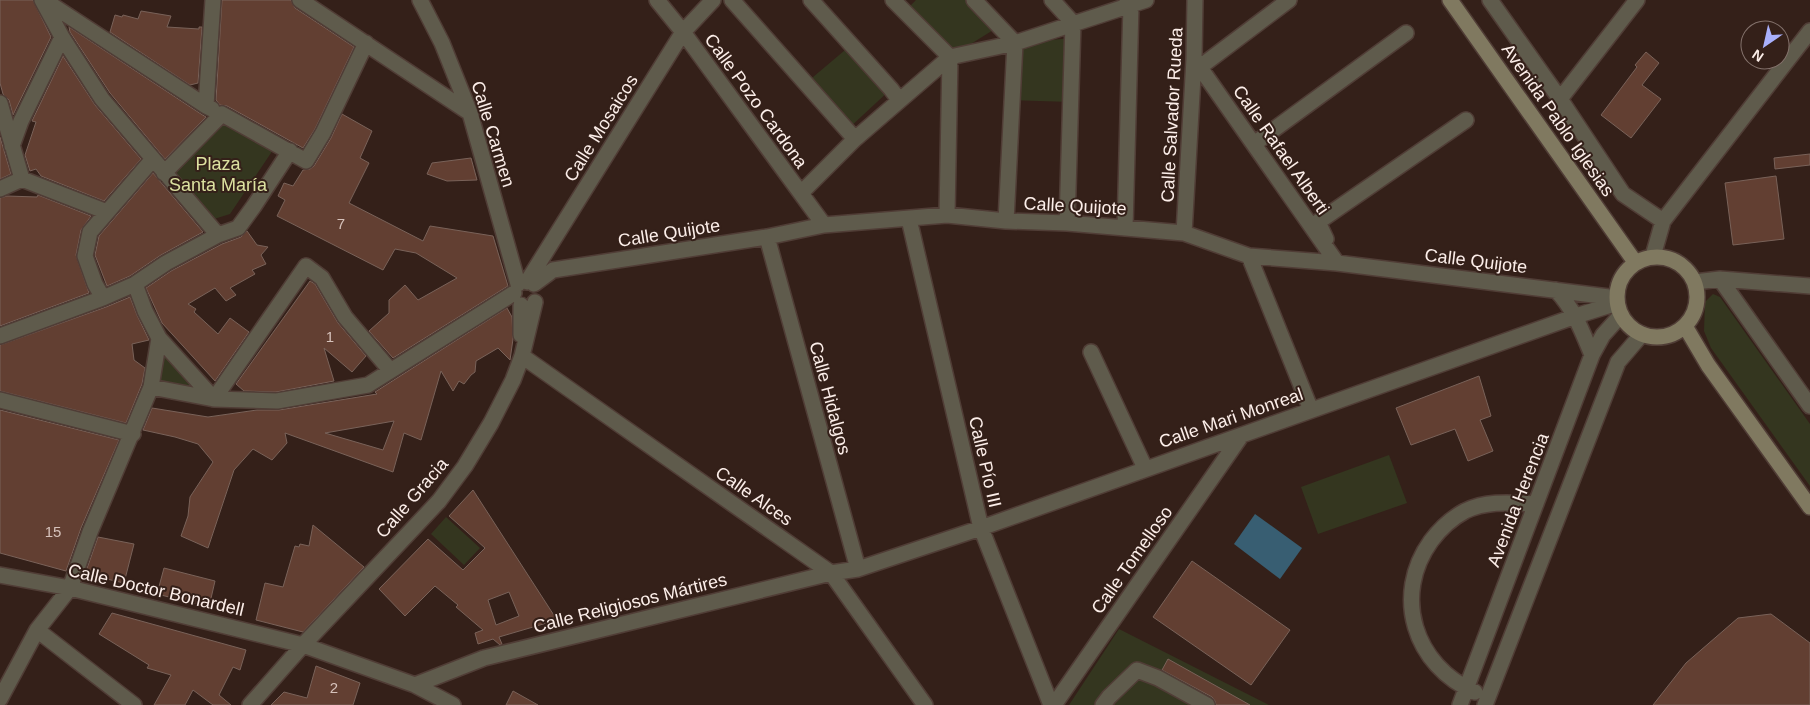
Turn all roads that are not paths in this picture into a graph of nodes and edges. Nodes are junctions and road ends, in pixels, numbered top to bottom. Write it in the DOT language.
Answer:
graph roads {
  1 [pos="43,0"];
  2 [pos="214,0"];
  3 [pos="300,0"];
  4 [pos="420,0"];
  5 [pos="657,0"];
  6 [pos="712,0"];
  7 [pos="732,0"];
  8 [pos="812,0"];
  9 [pos="893,0"];
  10 [pos="974,0"];
  11 [pos="1052,0"];
  12 [pos="1146,0"];
  13 [pos="1195,0"];
  14 [pos="1289,0"];
  15 [pos="1450,0"];
  16 [pos="1490,0"];
  17 [pos="1637,0"];
  18 [pos="1129,3"];
  19 [pos="1073,23"];
  20 [pos="1810,31"];
  21 [pos="683,32"];
  22 [pos="1406,33"];
  23 [pos="62,36"];
  24 [pos="1015,43"];
  25 [pos="366,44"];
  26 [pos="950,56"];
  27 [pos="1197,63"];
  28 [pos="1560,99"];
  29 [pos="899,100"];
  30 [pos="206,106"];
  31 [pos="1,111"];
  32 [pos="470,112"];
  33 [pos="222,114"];
  34 [pos="1466,120"];
  35 [pos="855,139"];
  36 [pos="1254,144"];
  37 [pos="12,146"];
  38 [pos="290,151"];
  39 [pos="153,159"];
  40 [pos="164,173"];
  41 [pos="22,179"];
  42 [pos="0,189"];
  43 [pos="801,193"];
  44 [pos="107,212"];
  45 [pos="947,215"];
  46 [pos="909,219"];
  47 [pos="1006,221"];
  48 [pos="1663,221"];
  49 [pos="1066,223"];
  50 [pos="824,225"];
  51 [pos="1126,228"];
  52 [pos="1184,233"];
  53 [pos="218,234"];
  54 [pos="767,237"];
  55 [pos="1249,256"];
  56 [pos="1653,256"];
  57 [pos="1635,262"];
  58 [pos="1337,263"];
  59 [pos="1720,279"];
  60 [pos="1695,282"];
  61 [pos="135,284"];
  62 [pos="1810,286"];
  63 [pos="1556,290"];
  64 [pos="525,292"];
  65 [pos="103,298"];
  66 [pos="1618,305"];
  67 [pos="1576,316"];
  68 [pos="1685,326"];
  69 [pos="1642,334"];
  70 [pos="0,336"];
  71 [pos="158,338"];
  72 [pos="1091,352"];
  73 [pos="522,356"];
  74 [pos="1592,356"];
  75 [pos="390,370"];
  76 [pos="152,387"];
  77 [pos="214,399"];
  78 [pos="0,400"];
  79 [pos="1810,406"];
  80 [pos="1311,410"];
  81 [pos="133,434"];
  82 [pos="1241,436"];
  83 [pos="1145,468"];
  84 [pos="1536,504"];
  85 [pos="1810,507"];
  86 [pos="981,528"];
  87 [pos="858,568"];
  88 [pos="831,572"];
  89 [pos="0,574"];
  90 [pos="70,588"];
  91 [pos="37,630"];
  92 [pos="303,644"];
  93 [pos="415,684"];
  94 [pos="1466,689"];
  95 [pos="0,699"];
  96 [pos="1487,701"];
  97 [pos="134,705"];
  98 [pos="250,705"];
  99 [pos="453,705"];
  100 [pos="925,705"];
  101 [pos="1052,705"];
  102 [pos="1103,705"];
  103 [pos="1207,705"];
  104 [pos="1460,705"];
  1 -- 23 [label="street"];
  1 -- 30 [label="street"];
  2 -- 30 [label="street"];
  3 -- 25 [label="street"];
  4 -- 32 [label="street, Calle Carmen"];
  5 -- 21 [label="street, Calle Pozo Cardona"];
  6 -- 21 [label="street, Calle Mosaicos"];
  7 -- 35 [label="street"];
  8 -- 29 [label="street"];
  9 -- 26 [label="street"];
  10 -- 24 [label="street"];
  11 -- 19 [label="street"];
  12 -- 18 [label="street"];
  13 -- 27 [label="street, Calle Salvador Rueda"];
  14 -- 27 [label="street"];
  15 -- 57 [label="main road, Avenida Pablo Iglesias"];
  16 -- 28 [label="street, Avenida Pablo Iglesias"];
  17 -- 28 [label="street"];
  18 -- 19 [label="street"];
  18 -- 51 [label="street"];
  19 -- 24 [label="street"];
  19 -- 49 [label="street"];
  20 -- 48 [label="street"];
  21 -- 43 [label="street, Calle Pozo Cardona"];
  21 -- 64 [label="street, Calle Mosaicos"];
  22 -- 36 [label="street"];
  23 -- 37 [label="street"];
  23 -- 39 [label="street"];
  24 -- 26 [label="street"];
  24 -- 47 [label="street"];
  25 -- 32 [label="street"];
  25 -- 38 [label="street"];
  26 -- 29 [label="street"];
  26 -- 45 [label="street"];
  27 -- 36 [label="street, Calle Rafael Alberti"];
  27 -- 52 [label="street, Calle Salvador Rueda"];
  28 -- 48 [label="street, Avenida Pablo Iglesias"];
  29 -- 35 [label="street"];
  30 -- 33 [label="street"];
  31 -- 37 [label="street"];
  32 -- 64 [label="street, Calle Carmen"];
  33 -- 38 [label="street"];
  33 -- 40 [label="street"];
  34 -- 58 [label="street"];
  35 -- 43 [label="street"];
  36 -- 58 [label="street, Calle Rafael Alberti"];
  37 -- 41 [label="street"];
  38 -- 53 [label="street"];
  39 -- 40 [label="street"];
  39 -- 44 [label="street"];
  40 -- 53 [label="street"];
  41 -- 42 [label="street"];
  41 -- 44 [label="street"];
  43 -- 50 [label="street, Calle Pozo Cardona"];
  44 -- 65 [label="street"];
  45 -- 46 [label="street, Calle Quijote"];
  45 -- 47 [label="street, Calle Quijote"];
  46 -- 50 [label="street, Calle Quijote"];
  46 -- 86 [label="street, Calle Pío III"];
  47 -- 49 [label="street, Calle Quijote"];
  48 -- 56 [label="street"];
  49 -- 51 [label="street, Calle Quijote"];
  50 -- 54 [label="street, Calle Quijote"];
  51 -- 52 [label="street, Calle Quijote"];
  52 -- 55 [label="street, Calle Quijote"];
  53 -- 61 [label="street"];
  54 -- 64 [label="street, Calle Quijote"];
  54 -- 87 [label="street, Calle Hidalgos"];
  55 -- 58 [label="street, Calle Quijote"];
  55 -- 80 [label="street"];
  56 -- 57 [label="main road"];
  56 -- 60 [label="main road"];
  57 -- 66 [label="main road"];
  58 -- 63 [label="street, Calle Quijote"];
  59 -- 60 [label="street"];
  59 -- 62 [label="street"];
  59 -- 79 [label="street"];
  60 -- 68 [label="main road"];
  61 -- 65 [label="street"];
  61 -- 71 [label="street"];
  63 -- 66 [label="street, Calle Quijote"];
  63 -- 67 [label="street"];
  64 -- 73 [label="street, Calle Gracia"];
  64 -- 75 [label="street, Calle Quijote"];
  65 -- 70 [label="street"];
  66 -- 67 [label="street, Calle Mari Monreal"];
  66 -- 69 [label="main road"];
  66 -- 74 [label="street, Avenida Herencia"];
  67 -- 74 [label="street"];
  67 -- 80 [label="street, Calle Mari Monreal"];
  68 -- 69 [label="main road"];
  68 -- 85 [label="main road"];
  69 -- 96 [label="street"];
  71 -- 76 [label="street"];
  71 -- 77 [label="street"];
  72 -- 83 [label="street"];
  73 -- 88 [label="street, Calle Alces"];
  73 -- 92 [label="street, Calle Gracia"];
  74 -- 84 [label="street, Avenida Herencia"];
  75 -- 77 [label="street, Calle Quijote"];
  75 -- 77 [label="street"];
  76 -- 77 [label="street, Calle Quijote"];
  76 -- 81 [label="street"];
  78 -- 81 [label="street"];
  80 -- 82 [label="street, Calle Mari Monreal"];
  81 -- 90 [label="street"];
  82 -- 83 [label="street, Calle Mari Monreal"];
  82 -- 101 [label="street, Calle Tomelloso"];
  83 -- 86 [label="street, Calle Mari Monreal"];
  84 -- 94 [label="street, Avenida Herencia"];
  84 -- 94 [label="street"];
  86 -- 87 [label="street, Calle Mari Monreal"];
  86 -- 101 [label="street, Calle Pío III"];
  87 -- 88 [label="street, Calle Religiosos Mártires"];
  88 -- 93 [label="street, Calle Religiosos Mártires"];
  88 -- 100 [label="street, Calle Alces"];
  89 -- 90 [label="street, Calle Doctor Bonardell"];
  90 -- 91 [label="street"];
  90 -- 92 [label="street, Calle Doctor Bonardell"];
  91 -- 95 [label="street"];
  91 -- 97 [label="street"];
  92 -- 93 [label="street"];
  92 -- 98 [label="street, Calle Gracia"];
  93 -- 99 [label="street"];
  94 -- 96 [label="street"];
  94 -- 104 [label="street, Avenida Herencia"];
  102 -- 103 [label="street"];
}
